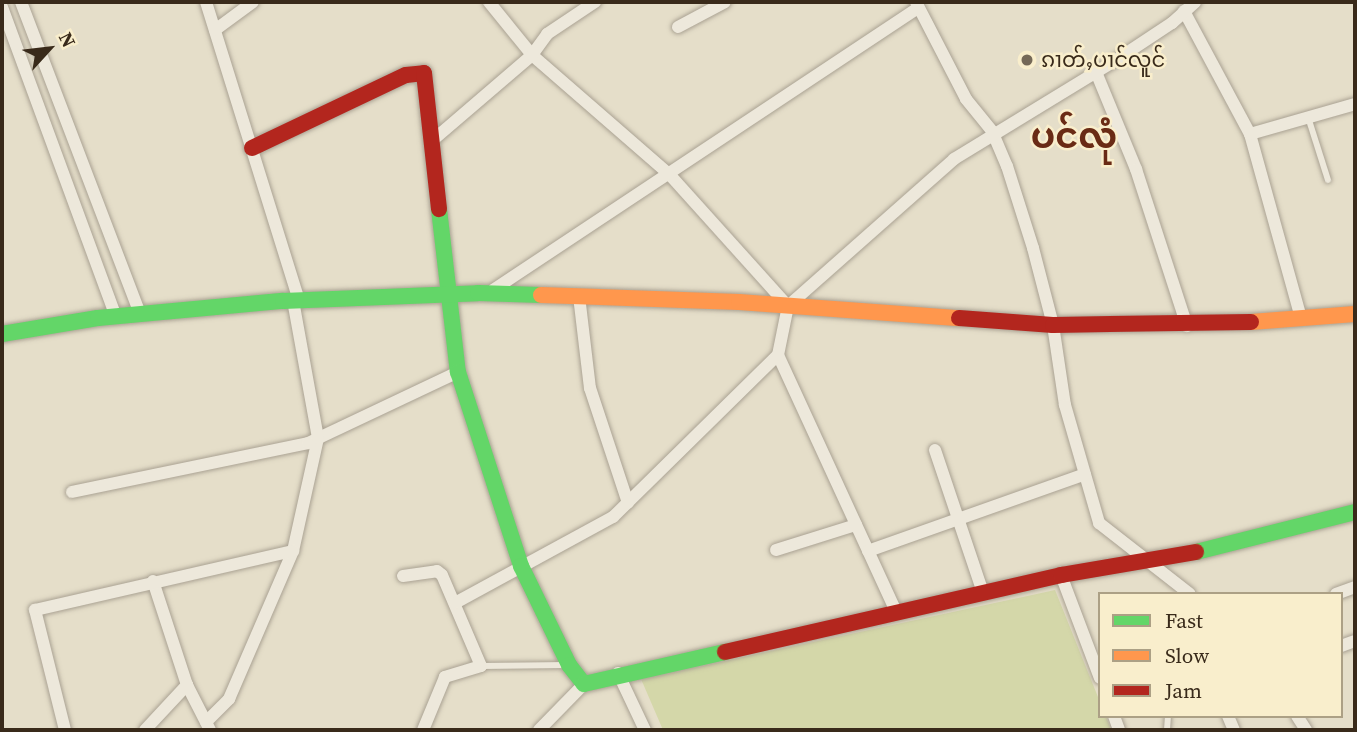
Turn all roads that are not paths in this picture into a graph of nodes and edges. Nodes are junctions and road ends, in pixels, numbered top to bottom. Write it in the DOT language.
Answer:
graph roads {
  1 [pos="21,2"];
  2 [pos="206,2"];
  3 [pos="253,2"];
  4 [pos="489,2"];
  5 [pos="595,2"];
  6 [pos="725,2"];
  7 [pos="917,5"];
  8 [pos="1191,5"];
  9 [pos="2,8"];
  10 [pos="678,27"];
  11 [pos="215,30"];
  12 [pos="532,55"];
  13 [pos="1096,72"];
  14 [pos="1355,104"];
  15 [pos="1308,117"];
  16 [pos="992,131"];
  17 [pos="1251,134"];
  18 [pos="433,139"];
  19 [pos="252,148"];
  20 [pos="669,174"];
  21 [pos="1328,180"];
  22 [pos="488,293"];
  23 [pos="451,294"];
  24 [pos="579,296"];
  25 [pos="296,301"];
  26 [pos="788,306"];
  27 [pos="1355,313"];
  28 [pos="140,314"];
  29 [pos="116,317"];
  30 [pos="1301,317"];
  31 [pos="1053,325"];
  32 [pos="1187,326"];
  33 [pos="2,334"];
  34 [pos="778,355"];
  35 [pos="458,372"];
  36 [pos="318,438"];
  37 [pos="935,450"];
  38 [pos="1085,474"];
  39 [pos="72,492"];
  40 [pos="628,503"];
  41 [pos="1355,512"];
  42 [pos="959,520"];
  43 [pos="856,525"];
  44 [pos="776,550"];
  45 [pos="293,551"];
  46 [pos="868,551"];
  47 [pos="1146,561"];
  48 [pos="520,566"];
  49 [pos="1061,575"];
  50 [pos="403,576"];
  51 [pos="153,581"];
  52 [pos="1174,581"];
  53 [pos="1178,592"];
  54 [pos="1188,592"];
  55 [pos="983,593"];
  56 [pos="455,603"];
  57 [pos="896,612"];
  58 [pos="569,665"];
  59 [pos="481,666"];
  60 [pos="618,673"];
  61 [pos="1098,673"];
  62 [pos="584,684"];
  63 [pos="187,685"];
  64 [pos="208,726"];
  65 [pos="65,730"];
  66 [pos="145,730"];
  67 [pos="423,730"];
  68 [pos="540,730"];
  69 [pos="645,730"];
  1 -- 28 [label="street"];
  2 -- 11 [label="street"];
  3 -- 11 [label="street"];
  4 -- 12 [label="street"];
  5 -- 12 [label="street"];
  6 -- 10 [label="street"];
  7 -- 16 [label="street"];
  7 -- 20 [label="street"];
  8 -- 13 [label="street"];
  8 -- 17 [label="street"];
  9 -- 29 [label="street"];
  11 -- 19 [label="street"];
  12 -- 18 [label="street"];
  12 -- 20 [label="street"];
  13 -- 16 [label="street"];
  13 -- 32 [label="street"];
  14 -- 15 [label="street"];
  15 -- 17 [label="street"];
  15 -- 21 [label="lane"];
  16 -- 26 [label="street"];
  16 -- 31 [label="street"];
  17 -- 30 [label="street"];
  18 -- 19 [label="main road"];
  18 -- 23 [label="main road"];
  19 -- 25 [label="street"];
  20 -- 22 [label="street"];
  20 -- 26 [label="street"];
  22 -- 23 [label="main road"];
  22 -- 24 [label="main road"];
  23 -- 25 [label="main road"];
  23 -- 35 [label="main road"];
  24 -- 26 [label="main road"];
  24 -- 40 [label="street"];
  25 -- 28 [label="main road"];
  25 -- 36 [label="street"];
  26 -- 31 [label="main road"];
  26 -- 34 [label="street"];
  27 -- 30 [label="main road"];
  28 -- 29 [label="main road"];
  29 -- 33 [label="main road"];
  30 -- 32 [label="main road"];
  31 -- 32 [label="main road"];
  31 -- 38 [label="street"];
  34 -- 40 [label="street"];
  34 -- 43 [label="street"];
  35 -- 36 [label="street"];
  35 -- 48 [label="main road"];
  36 -- 39 [label="street"];
  36 -- 45 [label="street"];
  37 -- 42 [label="street"];
  38 -- 42 [label="street"];
  38 -- 47 [label="street"];
  40 -- 48 [label="street"];
  41 -- 47 [label="main road"];
  42 -- 46 [label="street"];
  42 -- 55 [label="street"];
  43 -- 44 [label="street"];
  43 -- 46 [label="street"];
  45 -- 51 [label="street"];
  45 -- 64 [label="street"];
  46 -- 57 [label="street"];
  47 -- 49 [label="main road"];
  47 -- 52 [label="street"];
  48 -- 56 [label="street"];
  48 -- 58 [label="main road"];
  49 -- 55 [label="main road"];
  49 -- 61 [label="street"];
  50 -- 56 [label="street"];
  51 -- 63 [label="street"];
  51 -- 65 [label="street"];
  52 -- 53 [label="street"];
  52 -- 54 [label="street"];
  55 -- 57 [label="main road"];
  56 -- 59 [label="street"];
  57 -- 60 [label="main road"];
  58 -- 59 [label="lane"];
  58 -- 62 [label="main road"];
  59 -- 67 [label="street"];
  60 -- 62 [label="main road"];
  60 -- 69 [label="street"];
  62 -- 68 [label="street"];
  63 -- 64 [label="street"];
  63 -- 66 [label="street"];
}
